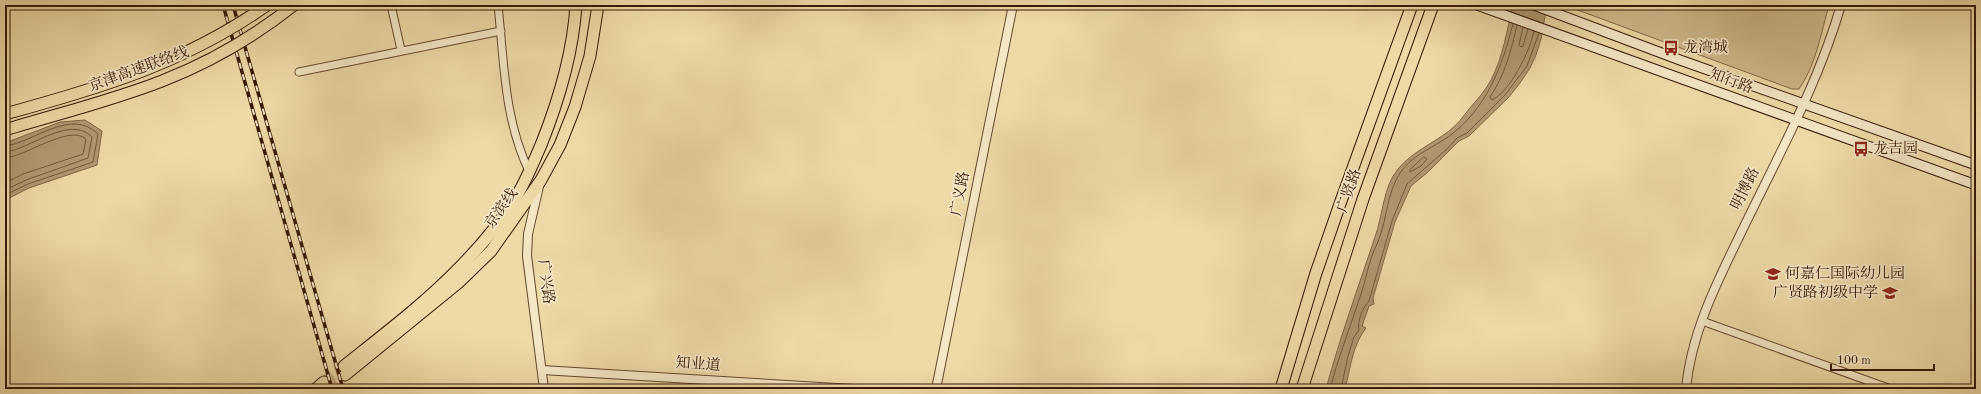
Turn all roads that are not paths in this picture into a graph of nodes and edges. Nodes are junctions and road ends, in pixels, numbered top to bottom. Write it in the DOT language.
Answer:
graph roads {
  1 [pos="267,5"];
  2 [pos="294,5"];
  3 [pos="391,5"];
  4 [pos="498,5"];
  5 [pos="576,5"];
  6 [pos="598,5"];
  7 [pos="1013,5"];
  8 [pos="1412,5"];
  9 [pos="1434,5"];
  10 [pos="1477,5"];
  11 [pos="1534,5"];
  12 [pos="1841,5"];
  13 [pos="501,31"];
  14 [pos="401,50"];
  15 [pos="299,72"];
  16 [pos="1804,102"];
  17 [pos="5,114"];
  18 [pos="1795,120"];
  19 [pos="5,130"];
  20 [pos="1976,164"];
  21 [pos="530,172"];
  22 [pos="541,180"];
  23 [pos="1976,185"];
  24 [pos="1702,321"];
  25 [pos="542,370"];
  26 [pos="544,389"];
  27 [pos="853,389"];
  28 [pos="936,389"];
  29 [pos="1281,389"];
  30 [pos="1302,389"];
  31 [pos="1686,389"];
  32 [pos="1891,389"];
  1 -- 17 [label="main road, 京津高速联络线, bridge"];
  2 -- 19 [label="main road, 京津高速联络线, bridge"];
  3 -- 14 [label="street"];
  4 -- 13 [label="street"];
  5 -- 21 [label="main road, 京滨线"];
  6 -- 22 [label="main road, 京滨线"];
  7 -- 28 [label="street, 广义路"];
  8 -- 29 [label="main road, 广贤路"];
  9 -- 30 [label="main road, 广贤路"];
  10 -- 18 [label="main road, 知行路"];
  11 -- 16 [label="main road, 知行路"];
  12 -- 16 [label="street, 明博路"];
  13 -- 14 [label="street"];
  13 -- 21 [label="street"];
  14 -- 15 [label="street"];
  16 -- 18 [label="street, 明博路"];
  16 -- 20 [label="main road, 知行路"];
  18 -- 23 [label="main road, 知行路"];
  18 -- 24 [label="street, 明博路"];
  21 -- 22 [label="main road"];
  21 -- 22 [label="main road, 京滨线"];
  22 -- 25 [label="street, 广兴路"];
  24 -- 31 [label="street, 明博路"];
  24 -- 32 [label="street"];
  25 -- 26 [label="street, 广兴路"];
  25 -- 27 [label="street, 知业道"];
}
